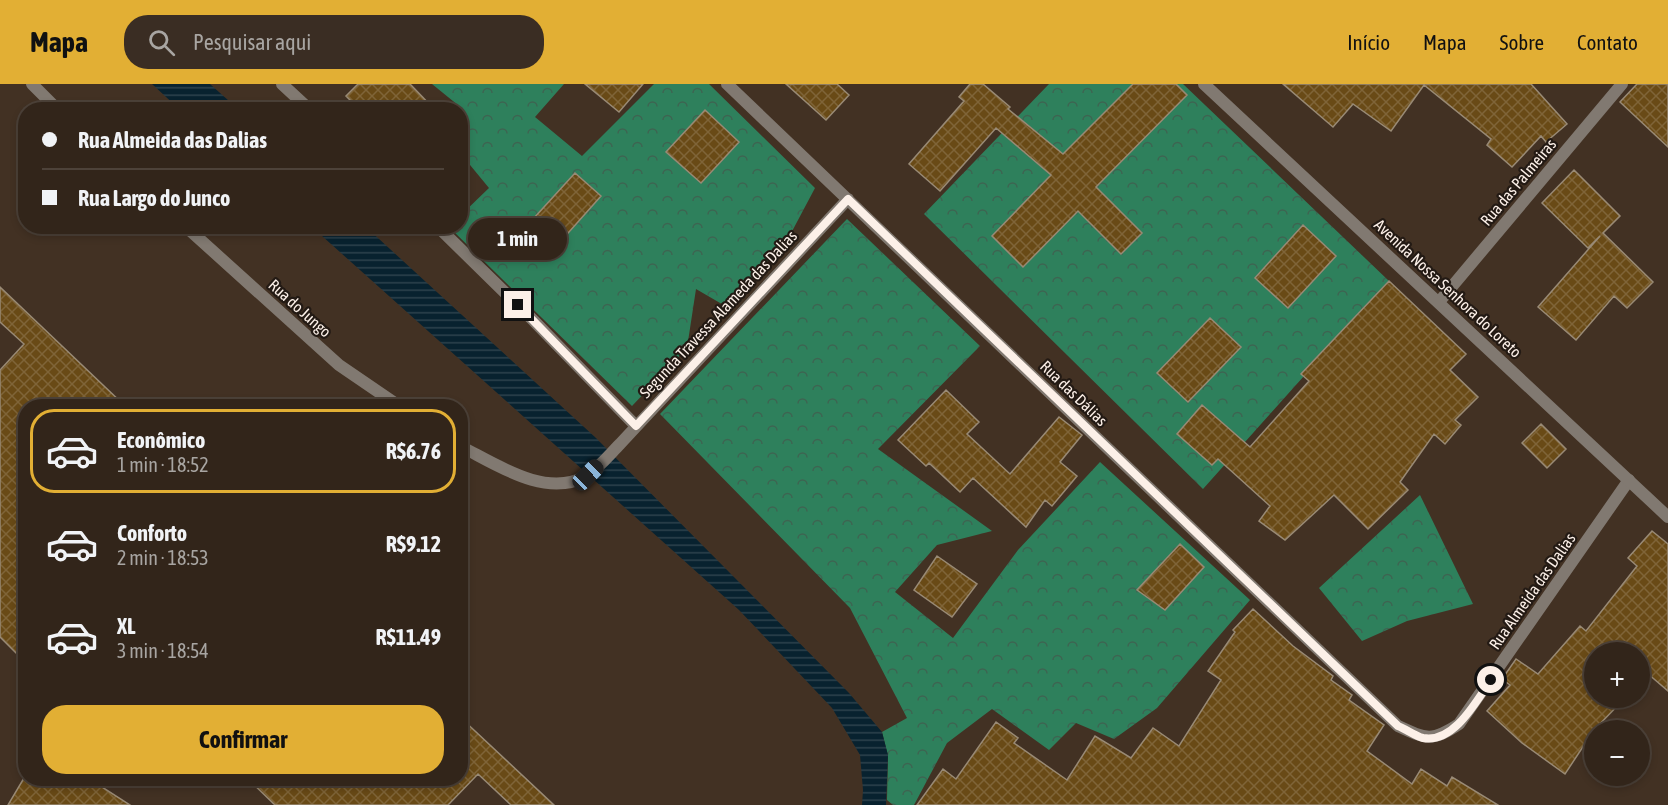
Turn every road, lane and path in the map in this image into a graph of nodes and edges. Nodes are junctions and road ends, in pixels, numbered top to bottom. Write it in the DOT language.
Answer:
graph roads {
  1 [pos="32,84"];
  2 [pos="282,84"];
  3 [pos="727,84"];
  4 [pos="1204,84"];
  5 [pos="1622,84"];
  6 [pos="50,102"];
  7 [pos="301,102"];
  8 [pos="848,199"];
  9 [pos="193,234"];
  10 [pos="444,234"];
  11 [pos="1439,302"];
  12 [pos="389,399"];
  13 [pos="636,426"];
  14 [pos="468,450"];
  15 [pos="1629,480"];
  16 [pos="1668,517"];
  17 [pos="1398,726"];
  1 -- 6 [label="street"];
  2 -- 7 [label="street"];
  3 -- 8 [label="street, Rua das Dálias"];
  4 -- 11 [label="street, Avenida Nossa Senhora do Loreto"];
  5 -- 11 [label="street, Rua das Palmeiras"];
  8 -- 13 [label="street, Segunda Travessa Alameda das Dalias"];
  8 -- 17 [label="street, Rua das Dálias"];
  9 -- 12 [label="street, Rua do Jungo"];
  10 -- 13 [label="street"];
  11 -- 15 [label="street, Avenida Nossa Senhora do Loreto"];
  13 -- 14 [label="street, Segunda Travessa Alameda das Dalias"];
  15 -- 16 [label="street, Avenida Nossa Senhora do Loreto"];
  15 -- 17 [label="street, Rua Almeida das Dalias"];
}
